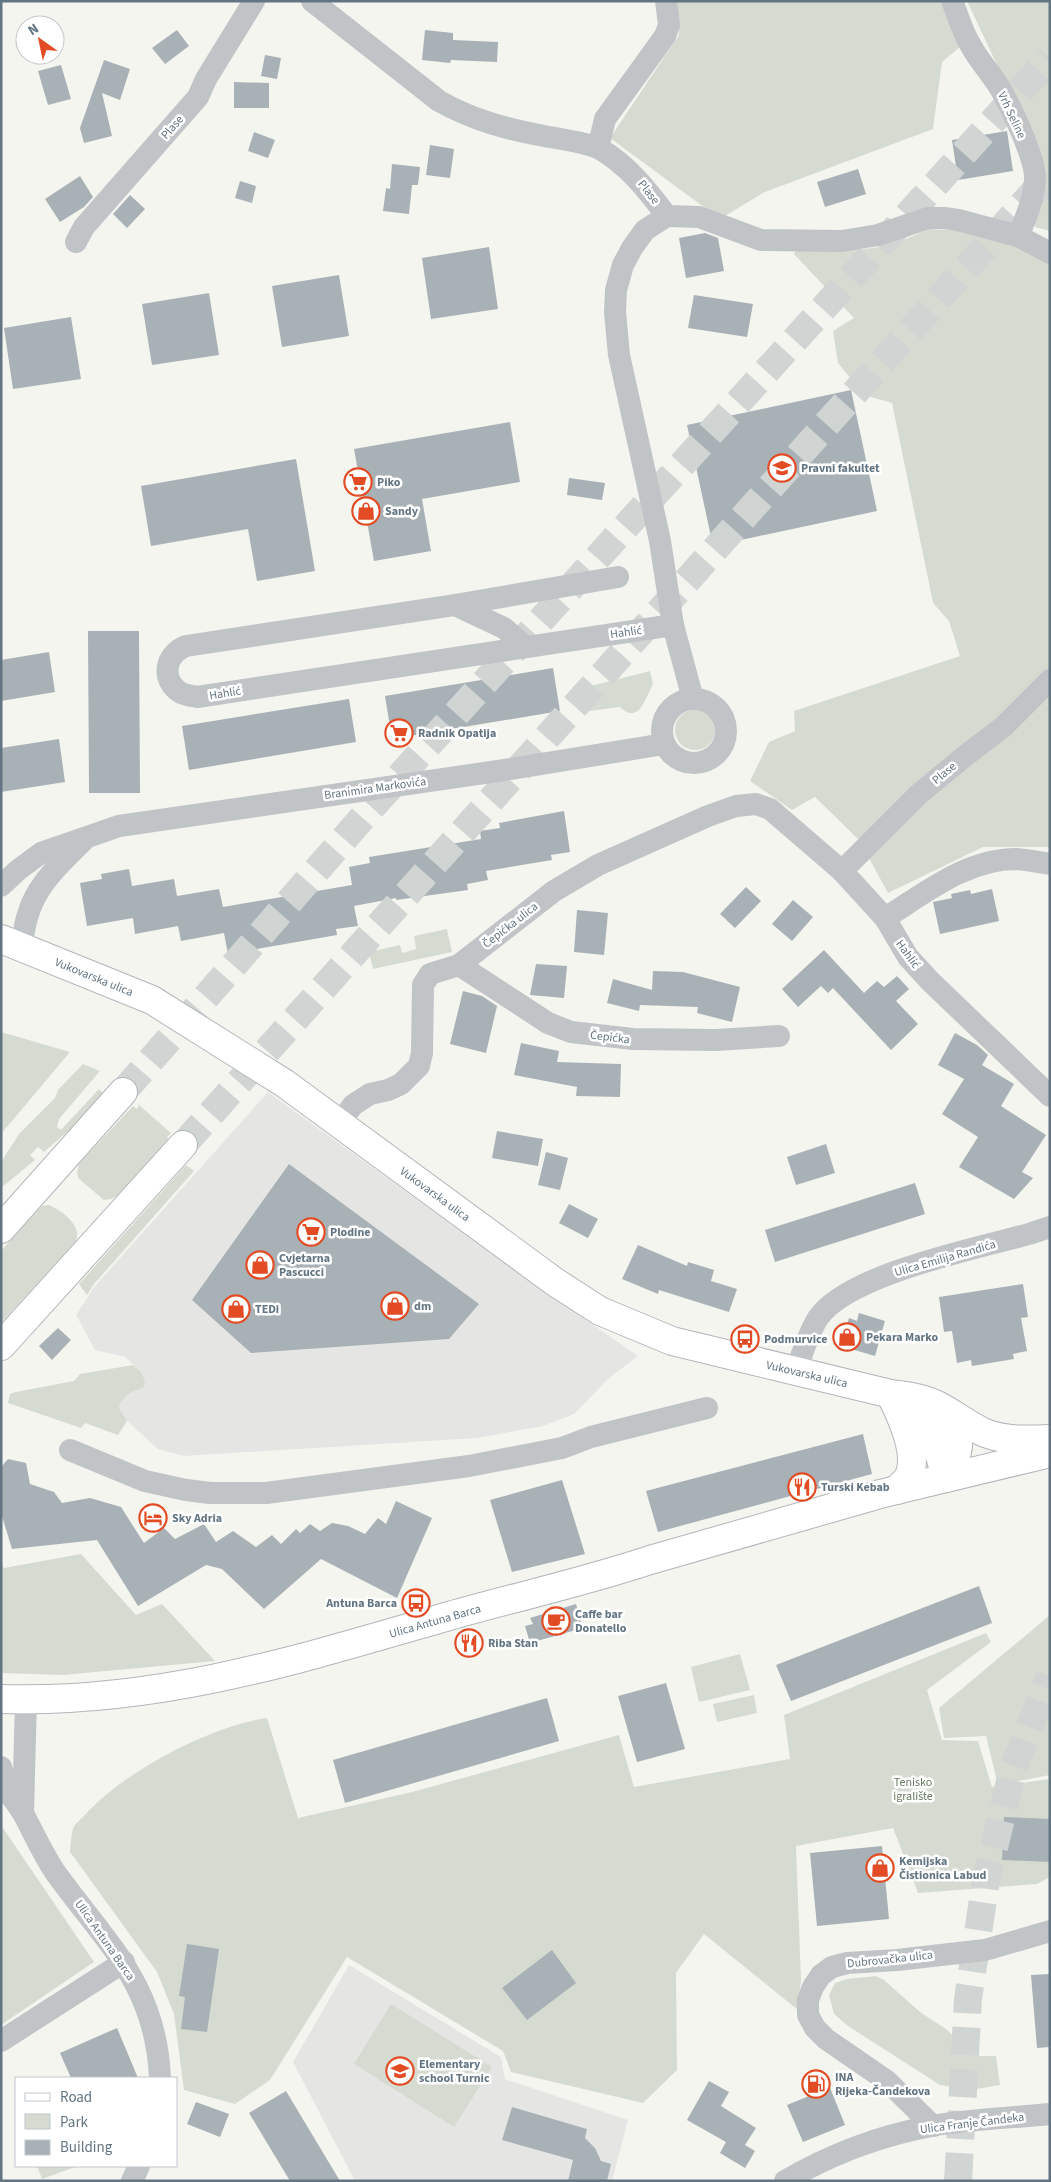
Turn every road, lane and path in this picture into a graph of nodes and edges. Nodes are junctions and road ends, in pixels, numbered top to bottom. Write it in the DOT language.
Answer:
graph roads {
  1 [pos="254,1"];
  2 [pos="312,1"];
  3 [pos="666,1"];
  4 [pos="952,1"];
  5 [pos="598,148"];
  6 [pos="667,216"];
  7 [pos="1018,236"];
  8 [pos="76,242"];
  9 [pos="1050,253"];
  10 [pos="618,577"];
  11 [pos="455,605"];
  12 [pos="673,625"];
  13 [pos="526,647"];
  14 [pos="1050,680"];
  15 [pos="693,699"];
  16 [pos="664,744"];
  17 [pos="770,809"];
  18 [pos="87,838"];
  19 [pos="1050,864"];
  20 [pos="842,871"];
  21 [pos="1,886"];
  22 [pos="885,918"];
  23 [pos="12,944"];
  24 [pos="459,965"];
  25 [pos="780,1036"];
  26 [pos="123,1092"];
  27 [pos="1050,1096"];
  28 [pos="338,1124"];
  29 [pos="183,1144"];
  30 [pos="1050,1227"];
  31 [pos="1,1229"];
  32 [pos="1,1346"];
  33 [pos="796,1371"];
  34 [pos="891,1394"];
  35 [pos="707,1408"];
  36 [pos="949,1412"];
  37 [pos="1050,1439"];
  38 [pos="70,1450"];
  39 [pos="1050,1453"];
  40 [pos="946,1478"];
  41 [pos="897,1490"];
  42 [pos="14,1700"];
  43 [pos="1,1768"];
  44 [pos="23,1812"];
  45 [pos="1050,1931"];
  46 [pos="124,1962"];
  47 [pos="1,2040"];
  48 [pos="160,2077"];
  49 [pos="1050,2114"];
  50 [pos="933,2126"];
  51 [pos="139,2167"];
  52 [pos="132,2181"];
  53 [pos="785,2181"];
  1 -- 8 [label="street, Plase"];
  2 -- 5 [label="street, Plase"];
  3 -- 5 [label="street"];
  4 -- 7 [label="street, Vrh Seline"];
  5 -- 6 [label="street, Plase"];
  6 -- 7 [label="street, Plase"];
  6 -- 12 [label="street"];
  7 -- 9 [label="street, Plase"];
  10 -- 11 [label="street, Hahlić"];
  11 -- 13 [label="street"];
  11 -- 13 [label="street, Hahlić"];
  12 -- 13 [label="street, Hahlić"];
  12 -- 15 [label="street"];
  14 -- 20 [label="street, Plase"];
  15 -- 16 [label="street"];
  15 -- 16 [label="street"];
  16 -- 18 [label="street, Branimira Markovića"];
  17 -- 20 [label="street, Hahlić"];
  17 -- 24 [label="street, Čepićka ulica"];
  18 -- 21 [label="street, Branimira Markovića"];
  18 -- 23 [label="street, Branimira Markovića"];
  19 -- 22 [label="street"];
  20 -- 22 [label="street, Hahlić"];
  22 -- 27 [label="street, Hahlić"];
  23 -- 28 [label="main road, Vukovarska ulica"];
  24 -- 25 [label="street, Čepićka"];
  24 -- 28 [label="street, Čepićka ulica"];
  26 -- 31 [label="main road"];
  28 -- 33 [label="main road, Vukovarska ulica"];
  29 -- 32 [label="main road"];
  30 -- 33 [label="street, Ulica Emilija Randića"];
  33 -- 34 [label="main road, Vukovarska ulica"];
  34 -- 36 [label="main road, Vukovarska ulica"];
  34 -- 40 [label="main road, Vukovarska ulica"];
  34 -- 41 [label="main road"];
  35 -- 38 [label="street"];
  36 -- 37 [label="main road, Vukovarska ulica"];
  36 -- 40 [label="main road"];
  39 -- 40 [label="main road"];
  40 -- 41 [label="main road, Ulica Antuna Barca"];
  41 -- 42 [label="main road, Ulica Antuna Barca"];
  42 -- 44 [label="street, Ulica Antuna Barca"];
  43 -- 44 [label="street, Ulica Antuna Barca"];
  44 -- 46 [label="street, Ulica Antuna Barca"];
  45 -- 50 [label="street, Dubrovačka ulica"];
  46 -- 47 [label="street"];
  46 -- 48 [label="street, Ulica Antuna Barca"];
  49 -- 50 [label="street, Ulica Franje Čandeka"];
  50 -- 53 [label="street, Ulica Franje Čandeka"];
  51 -- 52 [label="street"];
}
